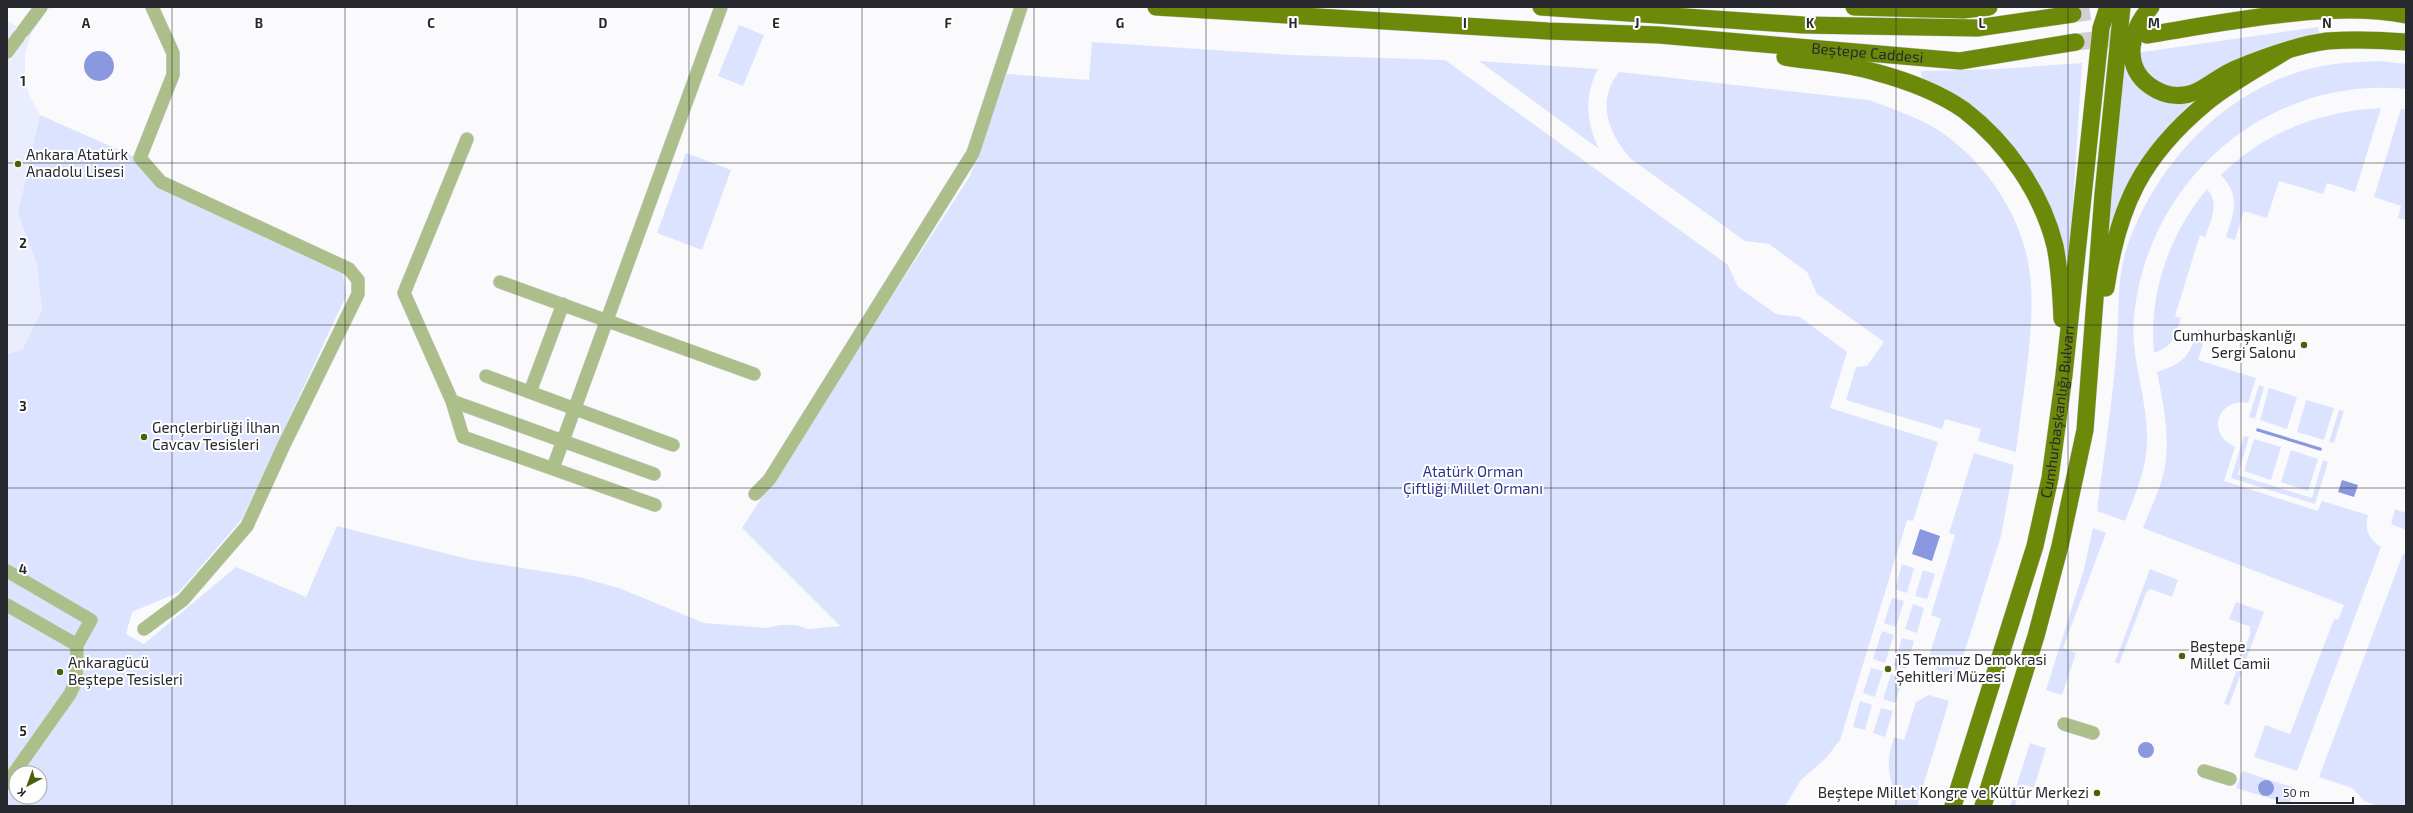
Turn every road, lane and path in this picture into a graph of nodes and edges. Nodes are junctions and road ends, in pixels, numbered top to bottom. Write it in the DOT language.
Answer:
graph roads {
  1 [pos="40,7"];
  2 [pos="152,7"];
  3 [pos="722,7"];
  4 [pos="1021,7"];
  5 [pos="1156,7"];
  6 [pos="1555,7"];
  7 [pos="1854,7"];
  8 [pos="1989,7"];
  9 [pos="2108,7"];
  10 [pos="2122,7"];
  11 [pos="2151,7"];
  12 [pos="2073,14"];
  13 [pos="2406,15"];
  14 [pos="1659,35"];
  15 [pos="2147,35"];
  16 [pos="2076,42"];
  17 [pos="2406,42"];
  18 [pos="7,52"];
  19 [pos="2286,52"];
  20 [pos="467,139"];
  21 [pos="500,282"];
  22 [pos="563,304"];
  23 [pos="606,320"];
  24 [pos="754,374"];
  25 [pos="2064,375"];
  26 [pos="486,376"];
  27 [pos="530,392"];
  28 [pos="452,400"];
  29 [pos="574,408"];
  30 [pos="2084,430"];
  31 [pos="562,442"];
  32 [pos="673,445"];
  33 [pos="553,468"];
  34 [pos="654,474"];
  35 [pos="755,494"];
  36 [pos="655,505"];
  37 [pos="7,571"];
  38 [pos="7,605"];
  39 [pos="144,629"];
  40 [pos="77,645"];
  41 [pos="2064,724"];
  42 [pos="2094,733"];
  43 [pos="2204,771"];
  44 [pos="2230,779"];
  45 [pos="7,783"];
  46 [pos="1953,806"];
  47 [pos="1984,806"];
  1 -- 18 [label="street"];
  2 -- 39 [label="street"];
  3 -- 23 [label="street"];
  4 -- 35 [label="street"];
  5 -- 14 [label="main road"];
  6 -- 12 [label="main road"];
  7 -- 8 [label="main road"];
  9 -- 25 [label="main road, Cumhurbaşkanlığı Bulvarı"];
  10 -- 30 [label="main road, Cumhurbaşkanlığı Bulvarı"];
  11 -- 19 [label="main road"];
  13 -- 15 [label="main road"];
  14 -- 16 [label="main road, Beştepe Caddesi"];
  14 -- 25 [label="main road"];
  17 -- 19 [label="main road"];
  19 -- 30 [label="main road"];
  20 -- 28 [label="street"];
  21 -- 22 [label="street"];
  22 -- 23 [label="street"];
  22 -- 27 [label="street"];
  23 -- 24 [label="street"];
  23 -- 29 [label="street"];
  25 -- 46 [label="main road, Cumhurbaşkanlığı Bulvarı"];
  26 -- 27 [label="street"];
  27 -- 29 [label="street"];
  28 -- 31 [label="street"];
  28 -- 33 [label="street"];
  29 -- 31 [label="street"];
  29 -- 32 [label="street"];
  30 -- 47 [label="main road, Cumhurbaşkanlığı Bulvarı"];
  31 -- 33 [label="street"];
  31 -- 34 [label="street"];
  33 -- 36 [label="street"];
  37 -- 40 [label="street"];
  38 -- 40 [label="street"];
  40 -- 45 [label="street"];
  41 -- 42 [label="street"];
  43 -- 44 [label="street"];
}
